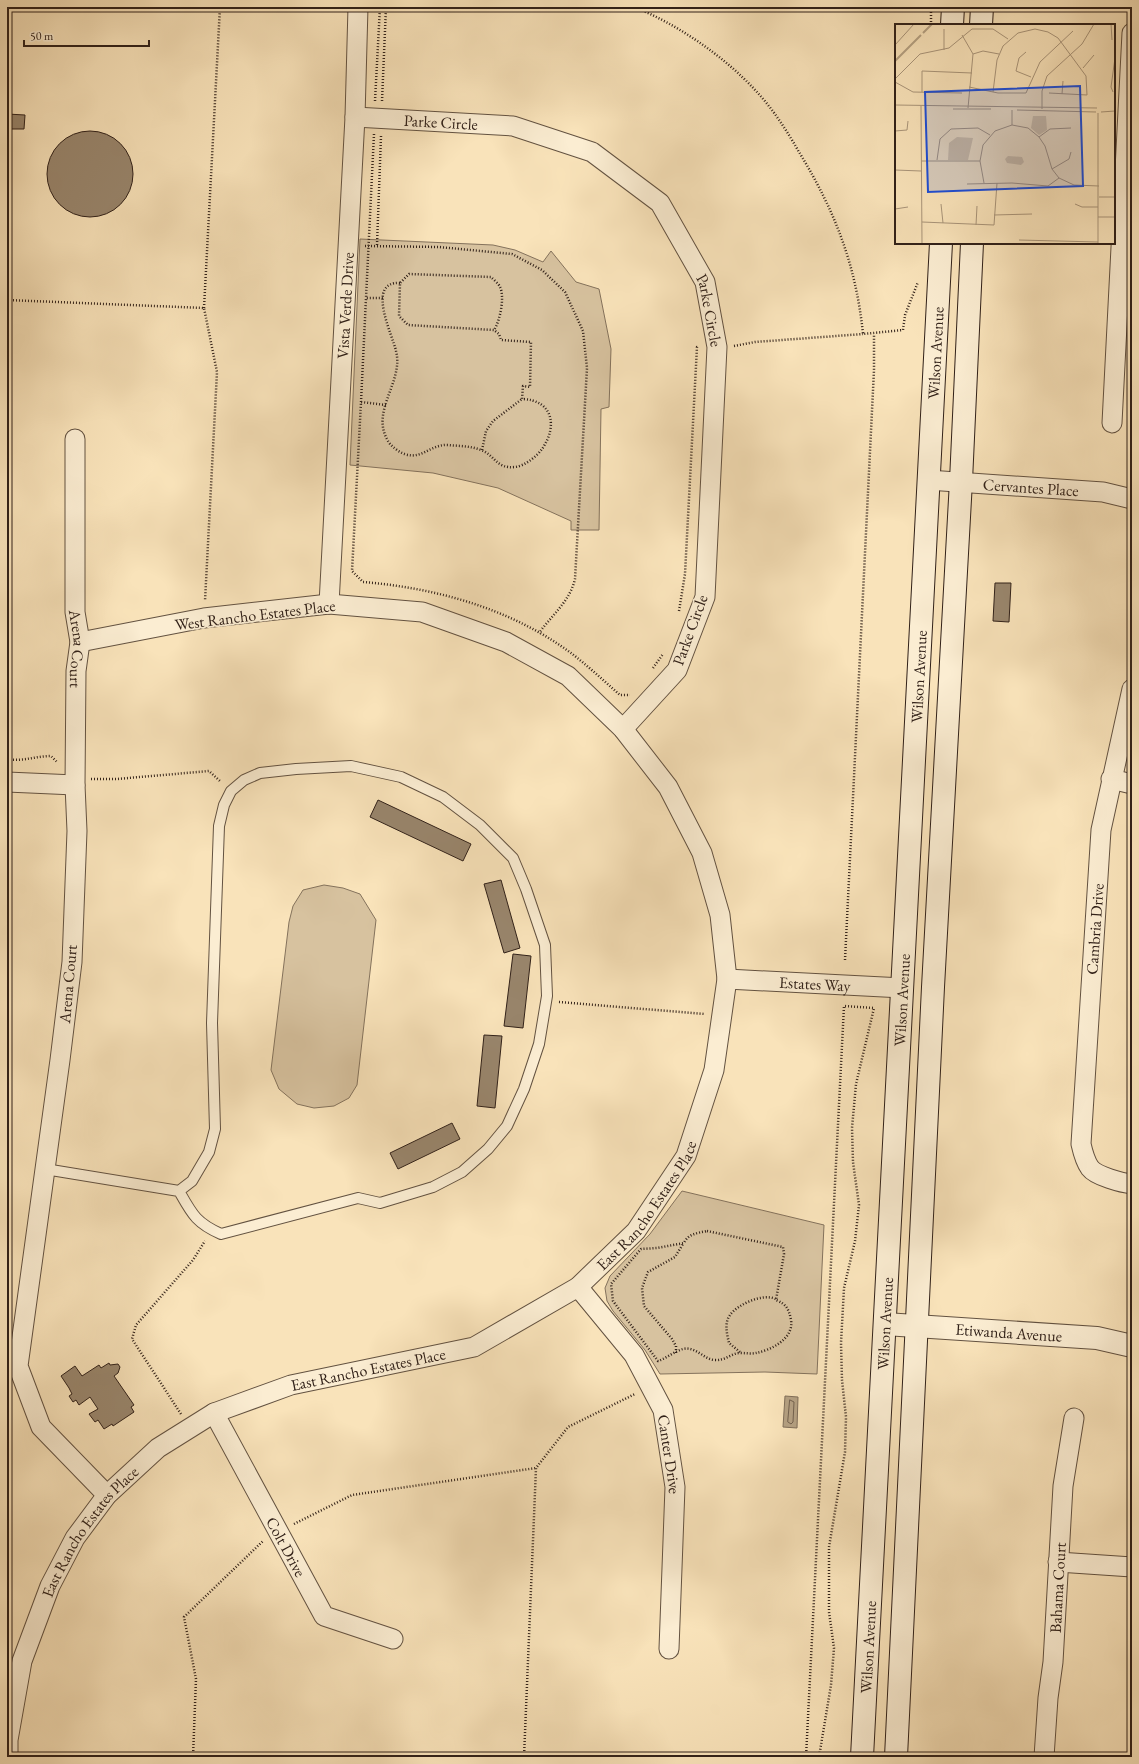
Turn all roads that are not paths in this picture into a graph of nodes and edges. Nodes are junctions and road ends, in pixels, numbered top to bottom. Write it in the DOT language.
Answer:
graph roads {
  1 [pos="358,7"];
  2 [pos="953,7"];
  3 [pos="982,7"];
  4 [pos="952,24"];
  5 [pos="981,24"];
  6 [pos="1132,33"];
  7 [pos="355,117"];
  8 [pos="941,244"];
  9 [pos="972,244"];
  10 [pos="1112,423"];
  11 [pos="75,439"];
  12 [pos="928,480"];
  13 [pos="961,481"];
  14 [pos="1132,499"];
  15 [pos="329,604"];
  16 [pos="80,642"];
  17 [pos="1132,689"];
  18 [pos="623,729"];
  19 [pos="1111,779"];
  20 [pos="7,782"];
  21 [pos="75,782"];
  22 [pos="1132,784"];
  23 [pos="727,979"];
  24 [pos="903,988"];
  25 [pos="45,1169"];
  26 [pos="1132,1184"];
  27 [pos="179,1191"];
  28 [pos="578,1287"];
  29 [pos="885,1324"];
  30 [pos="918,1326"];
  31 [pos="1132,1346"];
  32 [pos="214,1413"];
  33 [pos="1074,1418"];
  34 [pos="107,1495"];
  35 [pos="1058,1562"];
  36 [pos="1132,1567"];
  37 [pos="393,1639"];
  38 [pos="669,1649"];
  39 [pos="8,1757"];
  40 [pos="862,1757"];
  41 [pos="896,1757"];
  42 [pos="1044,1757"];
  1 -- 7 [label="street, Vista Verde Drive"];
  2 -- 4 [label="main road"];
  3 -- 5 [label="main road"];
  6 -- 10 [label="street"];
  7 -- 15 [label="street, Vista Verde Drive"];
  7 -- 18 [label="street, Parke Circle"];
  8 -- 12 [label="main road, Wilson Avenue"];
  9 -- 13 [label="main road, Wilson Avenue"];
  11 -- 16 [label="street, Arena Court"];
  12 -- 13 [label="street, Cervantes Place"];
  12 -- 24 [label="main road, Wilson Avenue"];
  13 -- 14 [label="street, Cervantes Place"];
  13 -- 30 [label="main road, Wilson Avenue"];
  15 -- 16 [label="street, West Rancho Estates Place"];
  15 -- 18 [label="street, West Rancho Estates Place"];
  16 -- 21 [label="street, Arena Court"];
  17 -- 19 [label="street, Cambria Drive"];
  18 -- 23 [label="street, West Rancho Estates Place"];
  19 -- 22 [label="street"];
  19 -- 26 [label="street, Cambria Drive"];
  20 -- 21 [label="street"];
  21 -- 25 [label="street, Arena Court"];
  23 -- 24 [label="street, Estates Way"];
  23 -- 28 [label="street, East Rancho Estates Place"];
  24 -- 29 [label="main road, Wilson Avenue"];
  25 -- 27 [label="lane"];
  25 -- 34 [label="street, Arena Court"];
  27 -- 27 [label="lane"];
  28 -- 32 [label="street, East Rancho Estates Place"];
  28 -- 38 [label="street, Canter Drive"];
  29 -- 30 [label="main road, Etiwanda Avenue"];
  29 -- 40 [label="main road, Wilson Avenue"];
  30 -- 31 [label="main road, Etiwanda Avenue"];
  30 -- 41 [label="main road, Wilson Avenue"];
  32 -- 34 [label="street, East Rancho Estates Place"];
  32 -- 37 [label="street, Colt Drive"];
  33 -- 35 [label="street, Bahama Court"];
  34 -- 39 [label="street, East Rancho Estates Place"];
  35 -- 36 [label="street"];
  35 -- 42 [label="street, Bahama Court"];
}
